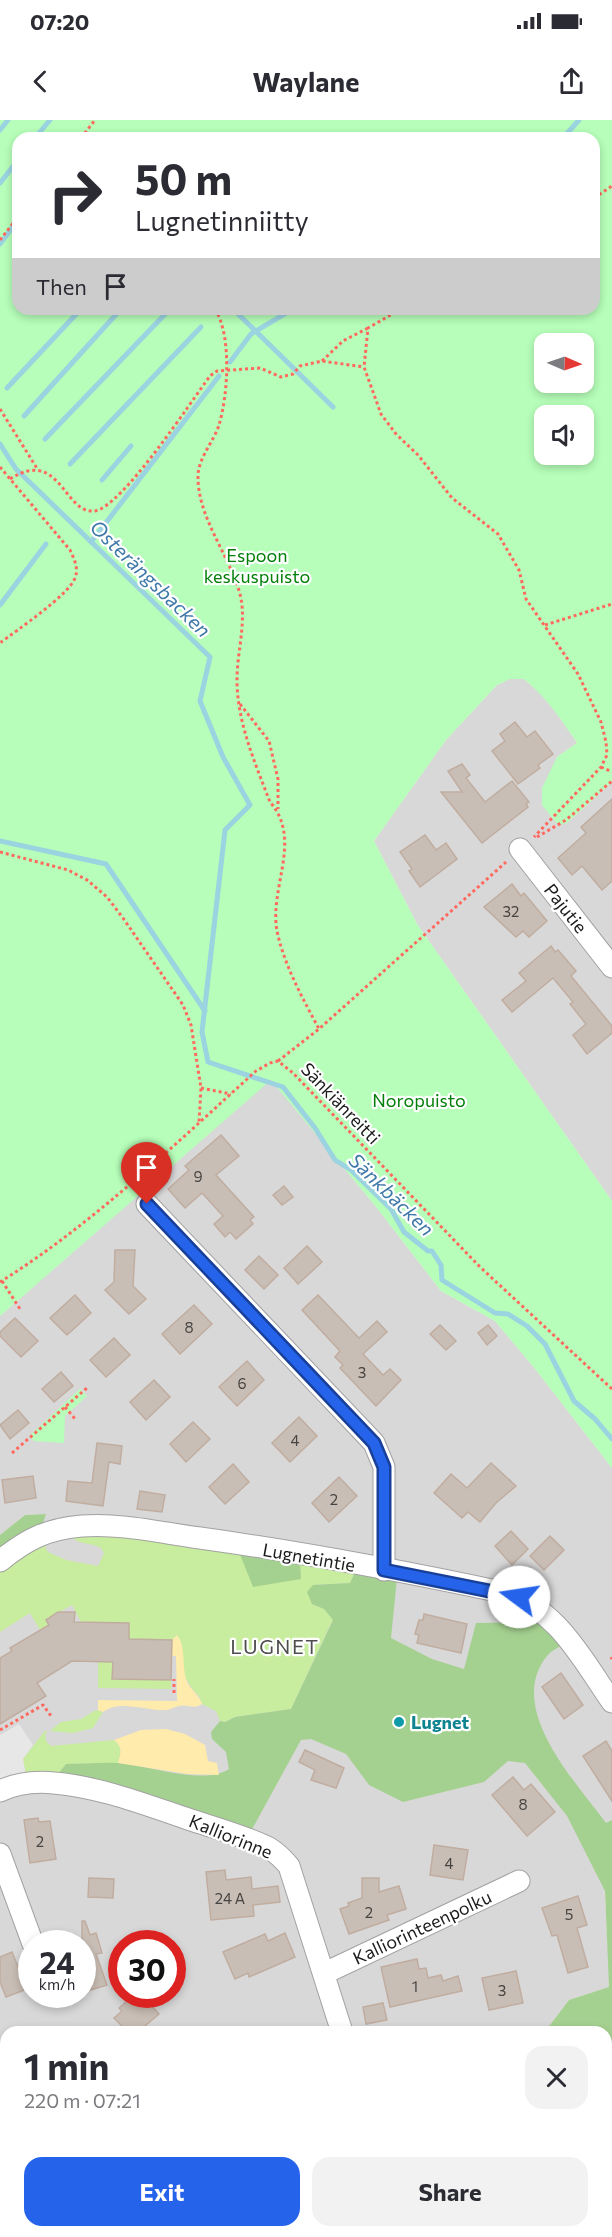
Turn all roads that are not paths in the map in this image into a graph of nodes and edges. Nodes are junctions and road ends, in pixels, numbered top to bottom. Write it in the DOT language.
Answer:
graph roads {
  1 [pos="520,849"];
  2 [pos="612,967"];
  3 [pos="147,1204"];
  4 [pos="0,1561"];
  5 [pos="384,1570"];
  6 [pos="612,1702"];
  7 [pos="0,1791"];
  8 [pos="0,1854"];
  9 [pos="519,1881"];
  10 [pos="28,1930"];
  11 [pos="325,1973"];
  12 [pos="340,2026"];
  1 -- 2 [label="street, Pajutie"];
  3 -- 5 [label="street"];
  4 -- 5 [label="street, Lugnetintie"];
  5 -- 6 [label="street, Lugnetintie"];
  7 -- 11 [label="street, Kalliorinne"];
  8 -- 10 [label="street"];
  9 -- 11 [label="street, Kalliorinteenpolku"];
  11 -- 12 [label="street, Kalliorinne"];
}
